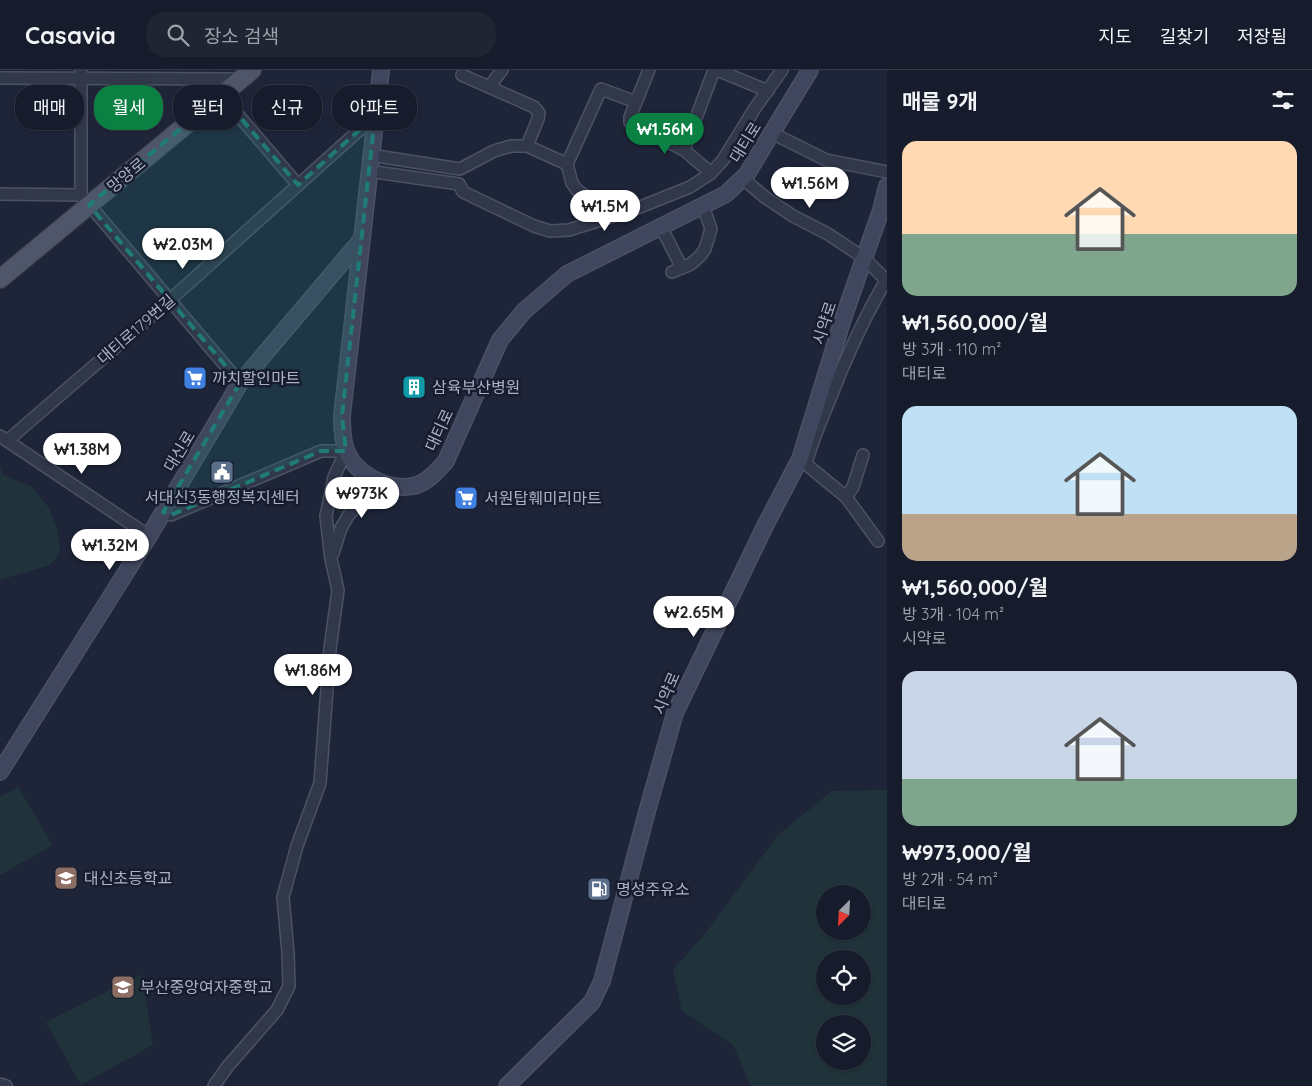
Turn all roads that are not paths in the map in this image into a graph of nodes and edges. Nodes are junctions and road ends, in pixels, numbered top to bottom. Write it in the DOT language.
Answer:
graph roads {
  1 [pos="381,70"];
  2 [pos="502,70"];
  3 [pos="649,70"];
  4 [pos="715,70"];
  5 [pos="782,70"];
  6 [pos="810,70"];
  7 [pos="81,74"];
  8 [pos="247,74"];
  9 [pos="462,75"];
  10 [pos="0,78"];
  11 [pos="234,85"];
  12 [pos="379,85"];
  13 [pos="489,87"];
  14 [pos="768,91"];
  15 [pos="636,102"];
  16 [pos="242,120"];
  17 [pos="177,130"];
  18 [pos="359,130"];
  19 [pos="373,130"];
  20 [pos="772,133"];
  21 [pos="527,146"];
  22 [pos="684,150"];
  23 [pos="370,155"];
  24 [pos="567,164"];
  25 [pos="368,171"];
  26 [pos="887,172"];
  27 [pos="711,173"];
  28 [pos="742,178"];
  29 [pos="298,185"];
  30 [pos="887,186"];
  31 [pos="0,194"];
  32 [pos="85,200"];
  33 [pos="703,206"];
  34 [pos="596,220"];
  35 [pos="661,227"];
  36 [pos="361,240"];
  37 [pos="864,258"];
  38 [pos="0,280"];
  39 [pos="170,300"];
  40 [pos="240,383"];
  41 [pos="4,439"];
  42 [pos="346,451"];
  43 [pos="863,455"];
  44 [pos="803,462"];
  45 [pos="395,486"];
  46 [pos="846,497"];
  47 [pos="163,512"];
  48 [pos="149,536"];
  49 [pos="878,540"];
  50 [pos="331,560"];
  51 [pos="0,772"];
  52 [pos="0,1084"];
  53 [pos="6,1086"];
  54 [pos="214,1086"];
  55 [pos="506,1086"];
  1 -- 12 [label="street"];
  2 -- 13 [label="street"];
  3 -- 15 [label="street"];
  4 -- 14 [label="street"];
  4 -- 22 [label="street"];
  5 -- 14 [label="street"];
  6 -- 20 [label="street, 대티로"];
  7 -- 8 [label="street"];
  7 -- 10 [label="street"];
  7 -- 32 [label="street"];
  8 -- 11 [label="main road, 망양로"];
  9 -- 13 [label="street"];
  13 -- 21 [label="street"];
  14 -- 27 [label="street"];
  15 -- 22 [label="street"];
  15 -- 24 [label="street"];
  16 -- 29 [label="street"];
  17 -- 32 [label="main road, 망양로"];
  18 -- 29 [label="street, 대티로179번길"];
  19 -- 23 [label="street"];
  20 -- 26 [label="street"];
  20 -- 28 [label="street, 대티로"];
  21 -- 23 [label="street"];
  21 -- 24 [label="street"];
  22 -- 27 [label="street"];
  23 -- 25 [label="street"];
  24 -- 34 [label="street"];
  25 -- 34 [label="street"];
  25 -- 36 [label="street"];
  27 -- 34 [label="street"];
  28 -- 33 [label="street, 대티로"];
  28 -- 37 [label="street"];
  29 -- 39 [label="street, 대티로179번길"];
  30 -- 37 [label="street, 시약로"];
  31 -- 32 [label="street"];
  32 -- 38 [label="main road, 망양로"];
  32 -- 39 [label="street"];
  33 -- 35 [label="street, 대티로"];
  33 -- 35 [label="street"];
  35 -- 45 [label="street, 대티로"];
  36 -- 40 [label="street, 대신로"];
  36 -- 42 [label="street"];
  37 -- 44 [label="street, 시약로"];
  37 -- 44 [label="street"];
  39 -- 40 [label="street"];
  39 -- 41 [label="street, 대티로179번길"];
  40 -- 47 [label="street, 대신로"];
  41 -- 48 [label="street"];
  42 -- 45 [label="street, 대티로"];
  42 -- 47 [label="street"];
  42 -- 50 [label="street"];
  43 -- 46 [label="street"];
  44 -- 46 [label="street"];
  44 -- 55 [label="street, 시약로"];
  45 -- 50 [label="street"];
  46 -- 49 [label="street"];
  47 -- 48 [label="street, 대신로"];
  48 -- 51 [label="street, 대신로"];
  50 -- 54 [label="street"];
  52 -- 53 [label="street"];
}
